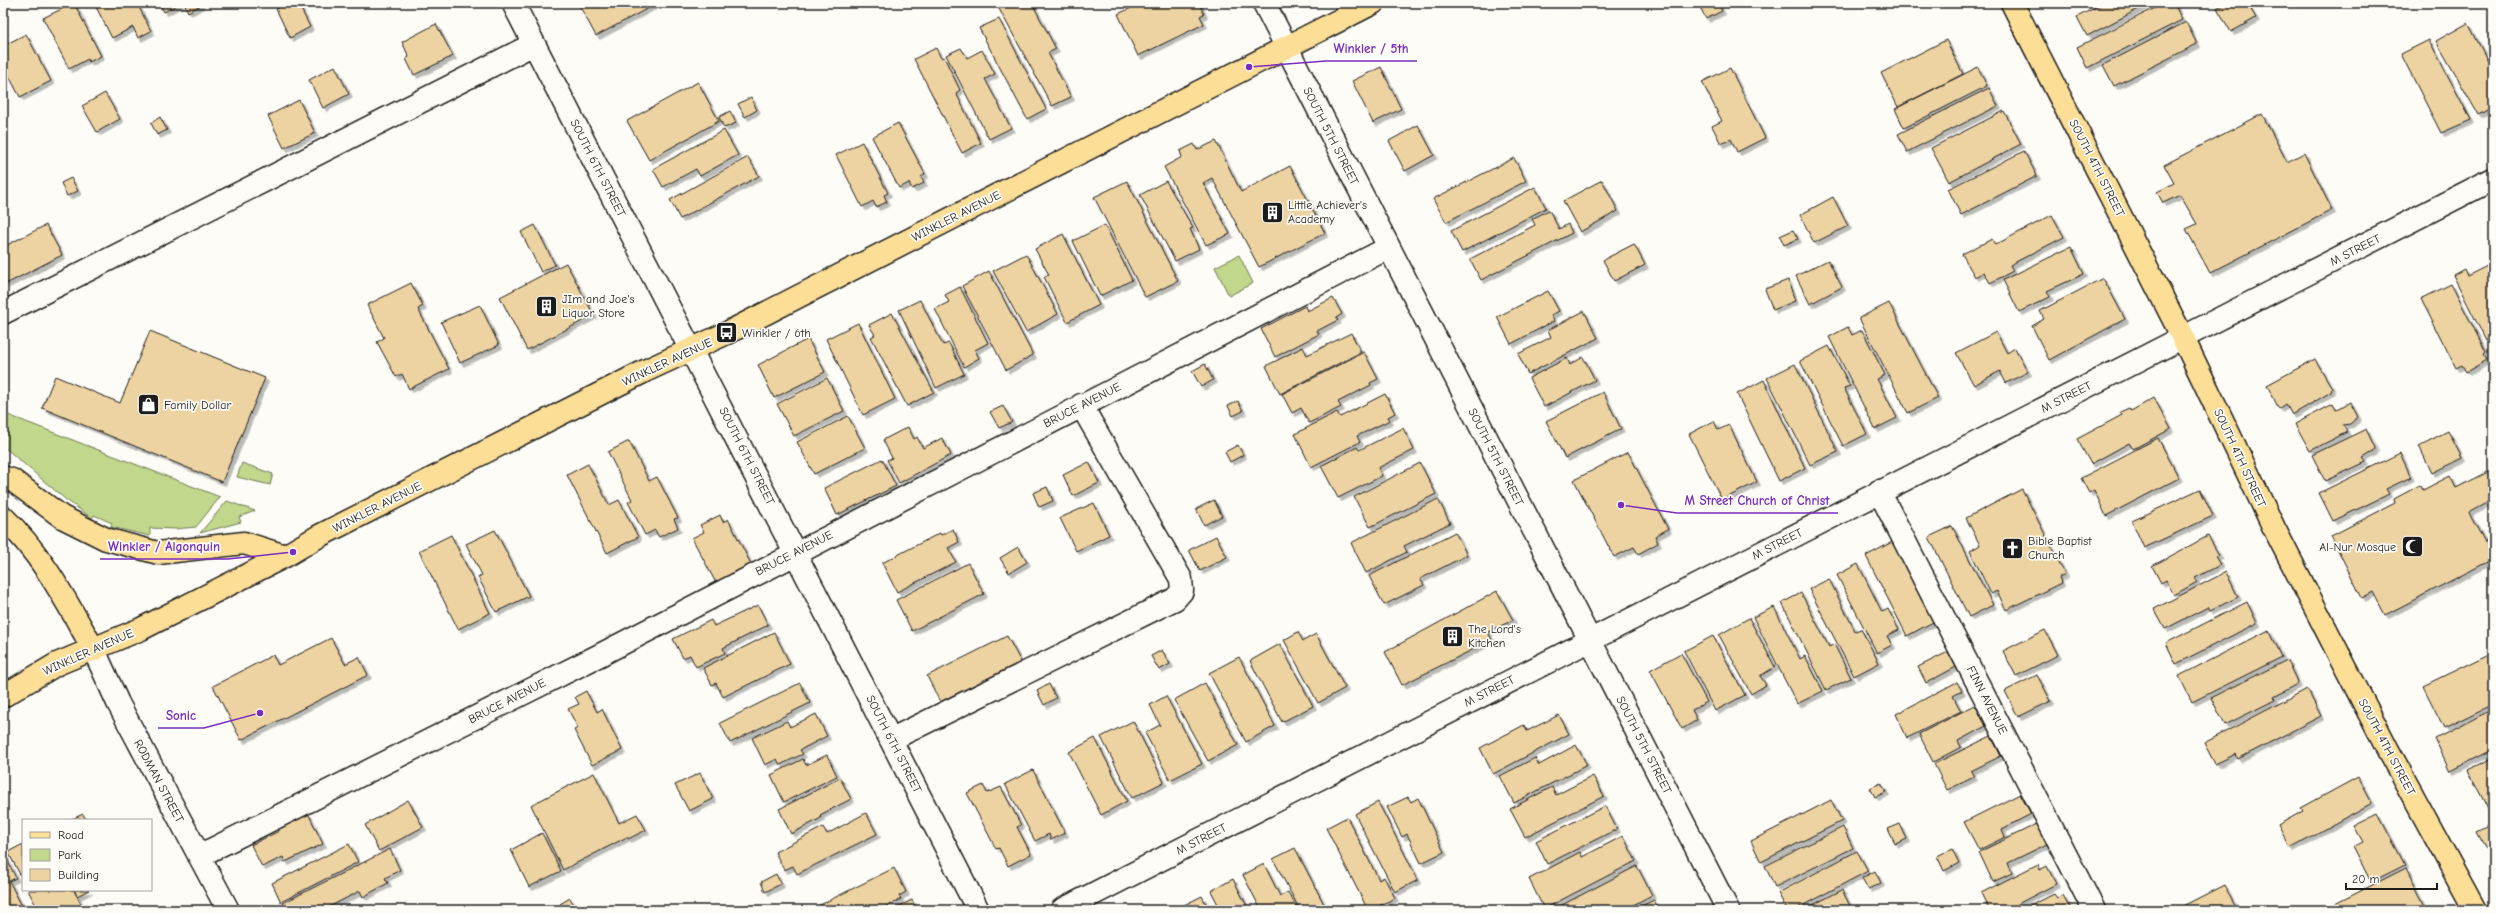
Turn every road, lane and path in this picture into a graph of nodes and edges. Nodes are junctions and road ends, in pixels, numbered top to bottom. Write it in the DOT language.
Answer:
graph roads {
  1 [pos="513,3"];
  2 [pos="1264,3"];
  3 [pos="1373,3"];
  4 [pos="2012,3"];
  5 [pos="534,44"];
  6 [pos="1286,48"];
  7 [pos="2493,179"];
  8 [pos="1388,248"];
  9 [pos="3,313"];
  10 [pos="2183,338"];
  11 [pos="692,351"];
  12 [pos="1081,405"];
  13 [pos="3,477"];
  14 [pos="1879,491"];
  15 [pos="3,517"];
  16 [pos="796,552"];
  17 [pos="285,556"];
  18 [pos="1590,640"];
  19 [pos="94,650"];
  20 [pos="3,696"];
  21 [pos="892,739"];
  22 [pos="200,856"];
  23 [pos="228,910"];
  24 [pos="978,910"];
  25 [pos="1062,910"];
  26 [pos="1728,910"];
  27 [pos="2094,910"];
  28 [pos="2475,910"];
  1 -- 5 [label="street, SOUTH 6TH STREET"];
  2 -- 6 [label="street, SOUTH 5TH STREET"];
  3 -- 6 [label="main road, WINKLER AVENUE"];
  4 -- 10 [label="main road, SOUTH 4TH STREET"];
  5 -- 9 [label="street"];
  5 -- 11 [label="street, SOUTH 6TH STREET"];
  6 -- 8 [label="street, SOUTH 5TH STREET"];
  6 -- 11 [label="main road, WINKLER AVENUE"];
  7 -- 10 [label="street, M STREET"];
  8 -- 12 [label="street, BRUCE AVENUE"];
  8 -- 18 [label="street, SOUTH 5TH STREET"];
  10 -- 14 [label="street, M STREET"];
  10 -- 28 [label="main road, SOUTH 4TH STREET"];
  11 -- 16 [label="street, SOUTH 6TH STREET"];
  11 -- 17 [label="main road, WINKLER AVENUE"];
  12 -- 16 [label="street, BRUCE AVENUE"];
  12 -- 21 [label="street"];
  13 -- 17 [label="main road"];
  14 -- 18 [label="street, M STREET"];
  14 -- 27 [label="street, FINN AVENUE"];
  15 -- 19 [label="main road"];
  16 -- 21 [label="street, SOUTH 6TH STREET"];
  16 -- 22 [label="street, BRUCE AVENUE"];
  17 -- 19 [label="main road, WINKLER AVENUE"];
  18 -- 25 [label="street, M STREET"];
  18 -- 26 [label="street, SOUTH 5TH STREET"];
  19 -- 20 [label="main road, WINKLER AVENUE"];
  19 -- 22 [label="street, RODMAN STREET"];
  21 -- 24 [label="street, SOUTH 6TH STREET"];
  22 -- 23 [label="street, RODMAN STREET"];
}
